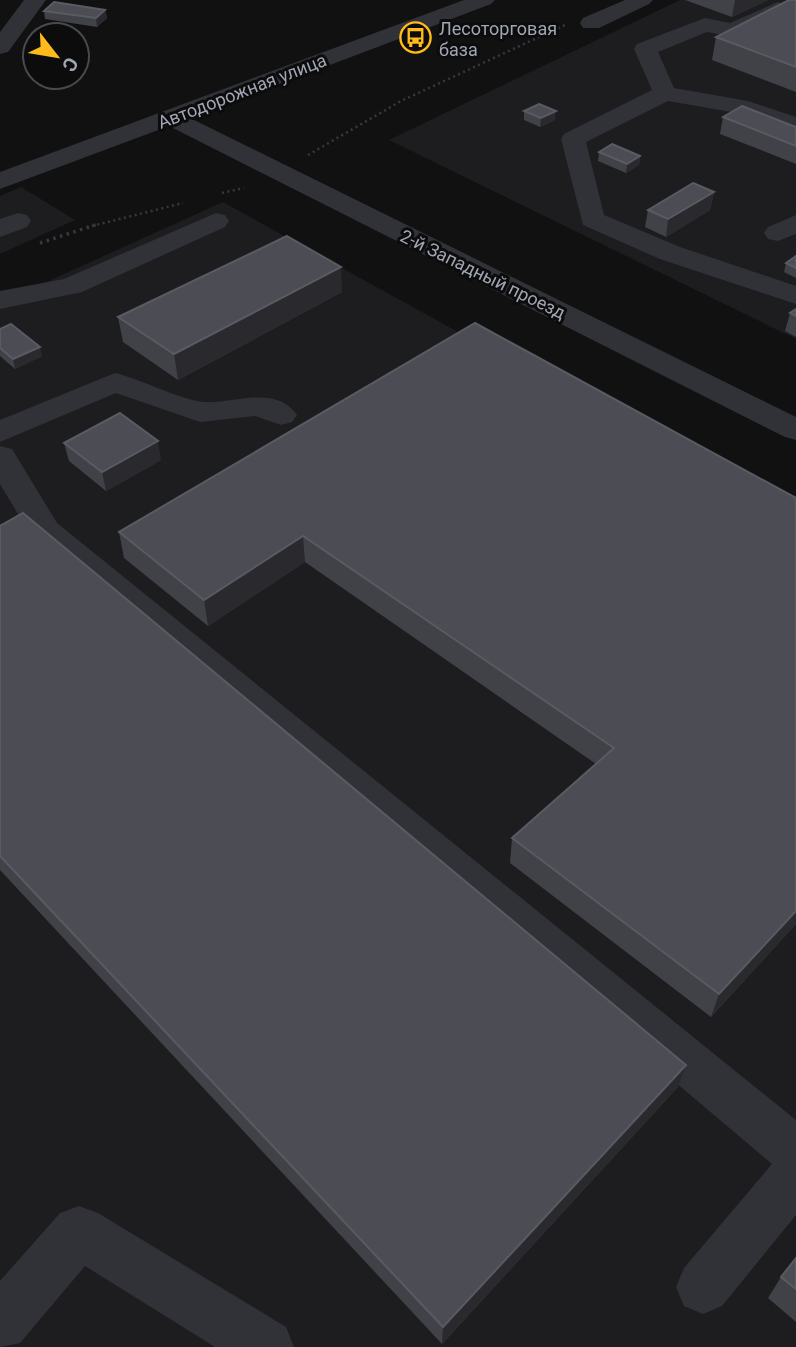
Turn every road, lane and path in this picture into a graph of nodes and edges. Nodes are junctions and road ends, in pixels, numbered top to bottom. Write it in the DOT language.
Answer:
graph roads {
  1 [pos="35,0"];
  2 [pos="484,0"];
  3 [pos="642,0"];
  4 [pos="793,1"];
  5 [pos="581,22"];
  6 [pos="0,47"];
  7 [pos="665,93"];
  8 [pos="171,118"];
  9 [pos="796,125"];
  10 [pos="281,173"];
  11 [pos="0,181"];
  12 [pos="187,202"];
  13 [pos="215,208"];
  14 [pos="31,246"];
  15 [pos="796,295"];
  16 [pos="0,300"];
  17 [pos="281,415"];
  18 [pos="796,429"];
  19 [pos="0,432"];
  20 [pos="0,456"];
  21 [pos="796,1152"];
  22 [pos="796,1175"];
  23 [pos="703,1287"];
  24 [pos="0,1324"];
  25 [pos="266,1347"];
  1 -- 6 [label="street"];
  2 -- 8 [label="street, Автодорожная улица"];
  3 -- 5 [label="street"];
  4 -- 7 [label="street"];
  5 -- 10 [label="path"];
  7 -- 9 [label="street"];
  7 -- 15 [label="street"];
  8 -- 10 [label="street, 2-й Западный проезд"];
  8 -- 11 [label="street, Автодорожная улица"];
  10 -- 13 [label="path"];
  10 -- 18 [label="street, 2-й Западный проезд"];
  12 -- 14 [label="path"];
  13 -- 16 [label="street"];
  17 -- 19 [label="street"];
  20 -- 21 [label="street"];
  22 -- 23 [label="street"];
  24 -- 25 [label="street"];
}
